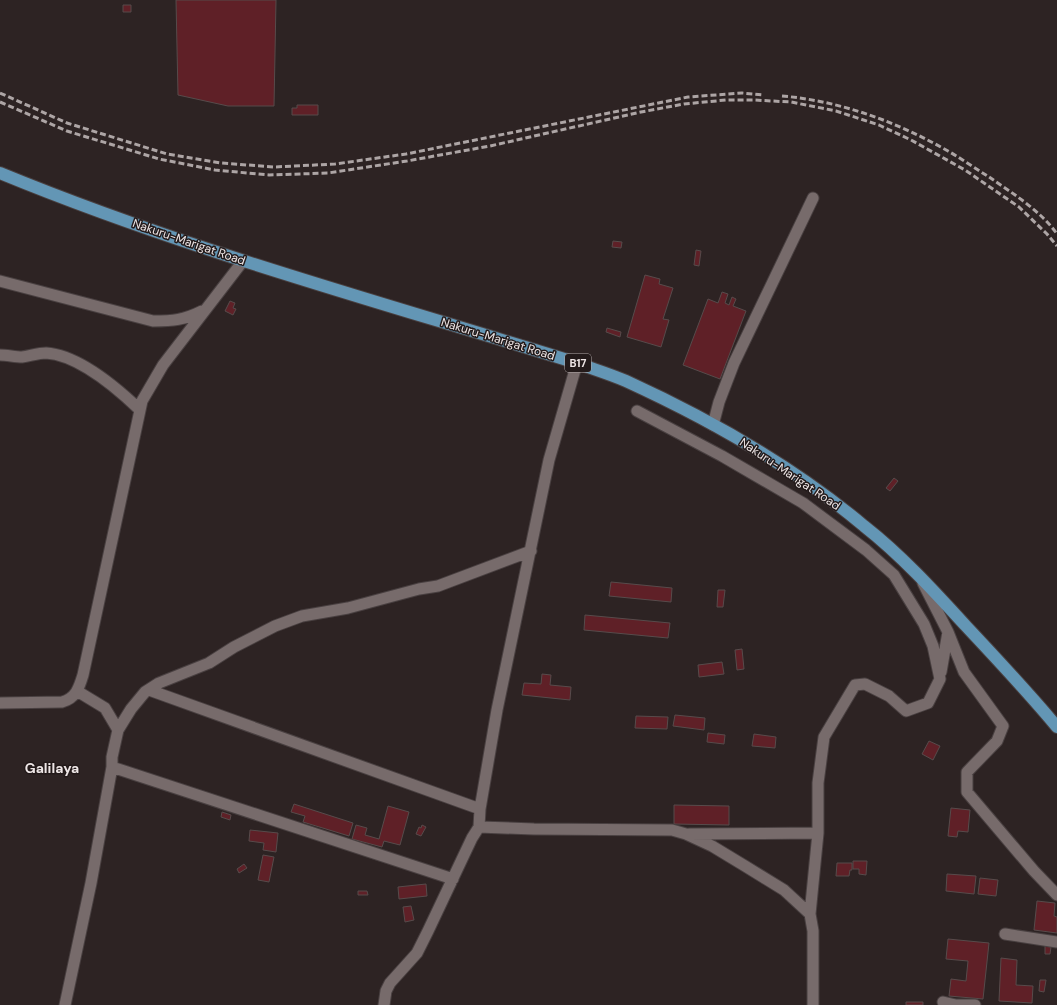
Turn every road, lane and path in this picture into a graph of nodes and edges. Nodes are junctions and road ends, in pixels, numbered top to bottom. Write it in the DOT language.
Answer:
graph roads {
  1 [pos="0,173"];
  2 [pos="813,198"];
  3 [pos="243,260"];
  4 [pos="0,281"];
  5 [pos="206,309"];
  6 [pos="0,355"];
  7 [pos="577,363"];
  8 [pos="140,410"];
  9 [pos="637,411"];
  10 [pos="713,425"];
  11 [pos="531,551"];
  12 [pos="919,575"];
  13 [pos="948,632"];
  14 [pos="940,679"];
  15 [pos="149,690"];
  16 [pos="77,691"];
  17 [pos="0,703"];
  18 [pos="1057,727"];
  19 [pos="118,730"];
  20 [pos="112,767"];
  21 [pos="480,809"];
  22 [pos="479,826"];
  23 [pos="818,833"];
  24 [pos="686,834"];
  25 [pos="453,879"];
  26 [pos="1057,895"];
  27 [pos="810,914"];
  28 [pos="1005,934"];
  29 [pos="1057,942"];
  30 [pos="943,1002"];
  31 [pos="65,1005"];
  32 [pos="384,1005"];
  33 [pos="813,1005"];
  34 [pos="975,1005"];
  1 -- 3 [label="main road, Nakuru-Marigat Road / B17"];
  2 -- 10 [label="street"];
  3 -- 5 [label="street"];
  3 -- 7 [label="main road, Nakuru-Marigat Road / B17"];
  4 -- 5 [label="street"];
  5 -- 8 [label="street"];
  6 -- 8 [label="street"];
  7 -- 10 [label="main road, Nakuru-Marigat Road / B17"];
  7 -- 11 [label="street"];
  8 -- 16 [label="street"];
  9 -- 14 [label="street"];
  10 -- 12 [label="main road, Nakuru-Marigat Road / B17"];
  11 -- 15 [label="street"];
  11 -- 21 [label="street"];
  12 -- 13 [label="street"];
  12 -- 18 [label="main road, Nakuru-Marigat Road / B17"];
  13 -- 14 [label="street"];
  13 -- 26 [label="street"];
  14 -- 23 [label="street"];
  15 -- 19 [label="street"];
  15 -- 21 [label="street"];
  16 -- 17 [label="street"];
  16 -- 19 [label="street"];
  19 -- 20 [label="street"];
  20 -- 25 [label="street"];
  20 -- 31 [label="street"];
  21 -- 22 [label="street"];
  22 -- 24 [label="street"];
  22 -- 25 [label="street"];
  23 -- 24 [label="street"];
  23 -- 27 [label="street"];
  24 -- 27 [label="street"];
  25 -- 32 [label="street"];
  27 -- 33 [label="street"];
  28 -- 29 [label="street"];
  30 -- 34 [label="street"];
}
